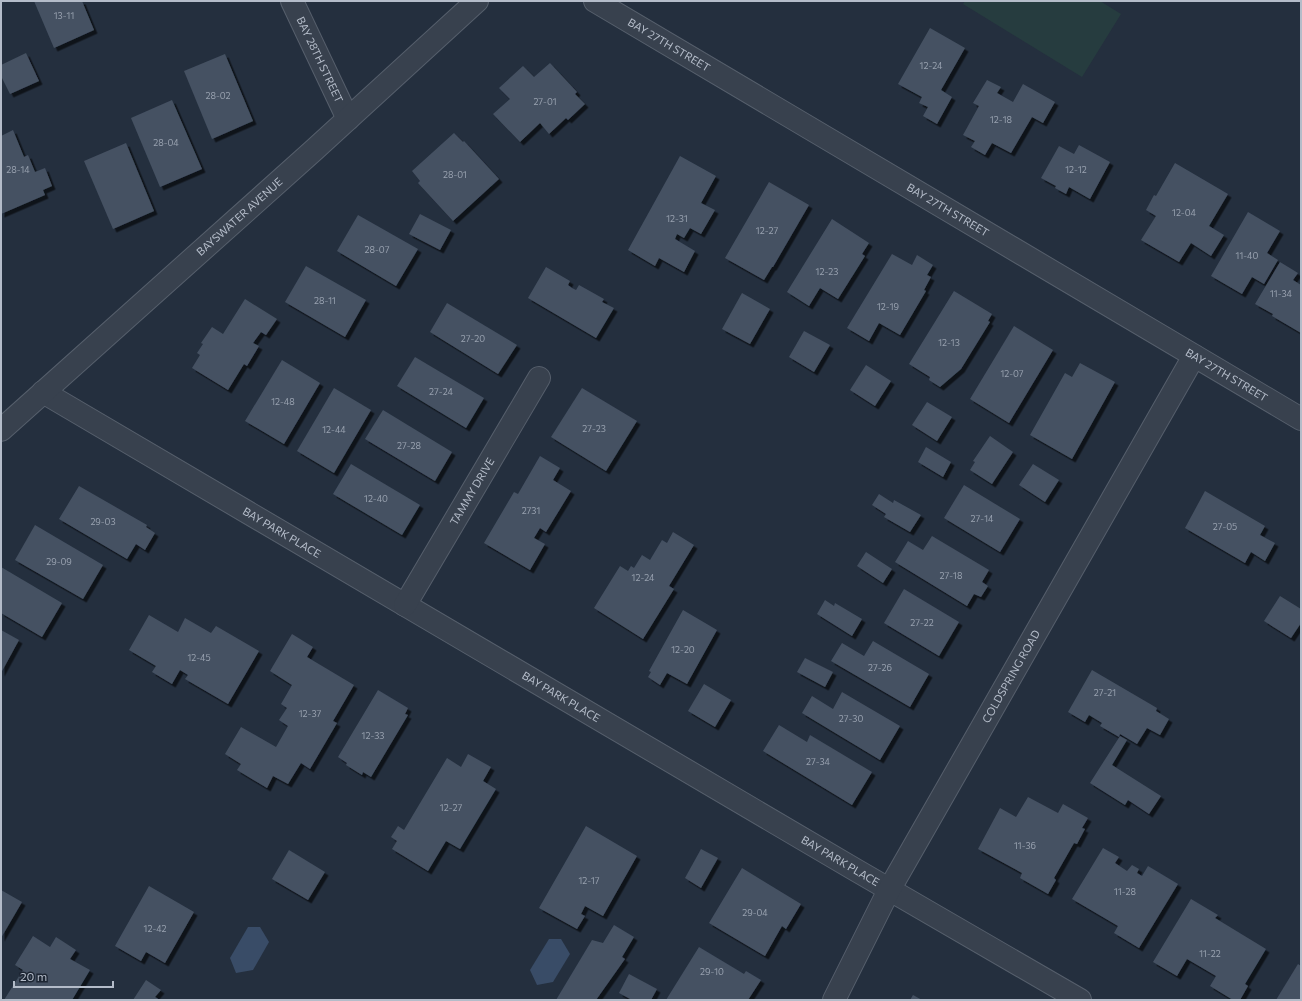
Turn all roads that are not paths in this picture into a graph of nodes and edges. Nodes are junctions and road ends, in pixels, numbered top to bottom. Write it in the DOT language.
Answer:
graph roads {
  1 [pos="292,1"];
  2 [pos="478,1"];
  3 [pos="595,1"];
  4 [pos="348,119"];
  5 [pos="1194,356"];
  6 [pos="539,378"];
  7 [pos="43,392"];
  8 [pos="1301,419"];
  9 [pos="1,430"];
  10 [pos="405,605"];
  11 [pos="889,890"];
  12 [pos="834,1000"];
  13 [pos="1080,1000"];
  1 -- 4 [label="street, BAY 28TH STREET"];
  2 -- 4 [label="street, BAYSWATER AVENUE"];
  3 -- 5 [label="street, BAY 27TH STREET"];
  4 -- 7 [label="street, BAYSWATER AVENUE"];
  5 -- 8 [label="street, BAY 27TH STREET"];
  5 -- 11 [label="street, COLDSPRING ROAD"];
  6 -- 10 [label="street, TAMMY DRIVE"];
  7 -- 9 [label="street, BAYSWATER AVENUE"];
  7 -- 10 [label="street, BAY PARK PLACE"];
  10 -- 11 [label="street, BAY PARK PLACE"];
  11 -- 12 [label="street, COLDSPRING ROAD"];
  11 -- 13 [label="street, BAY PARK PLACE"];
}
